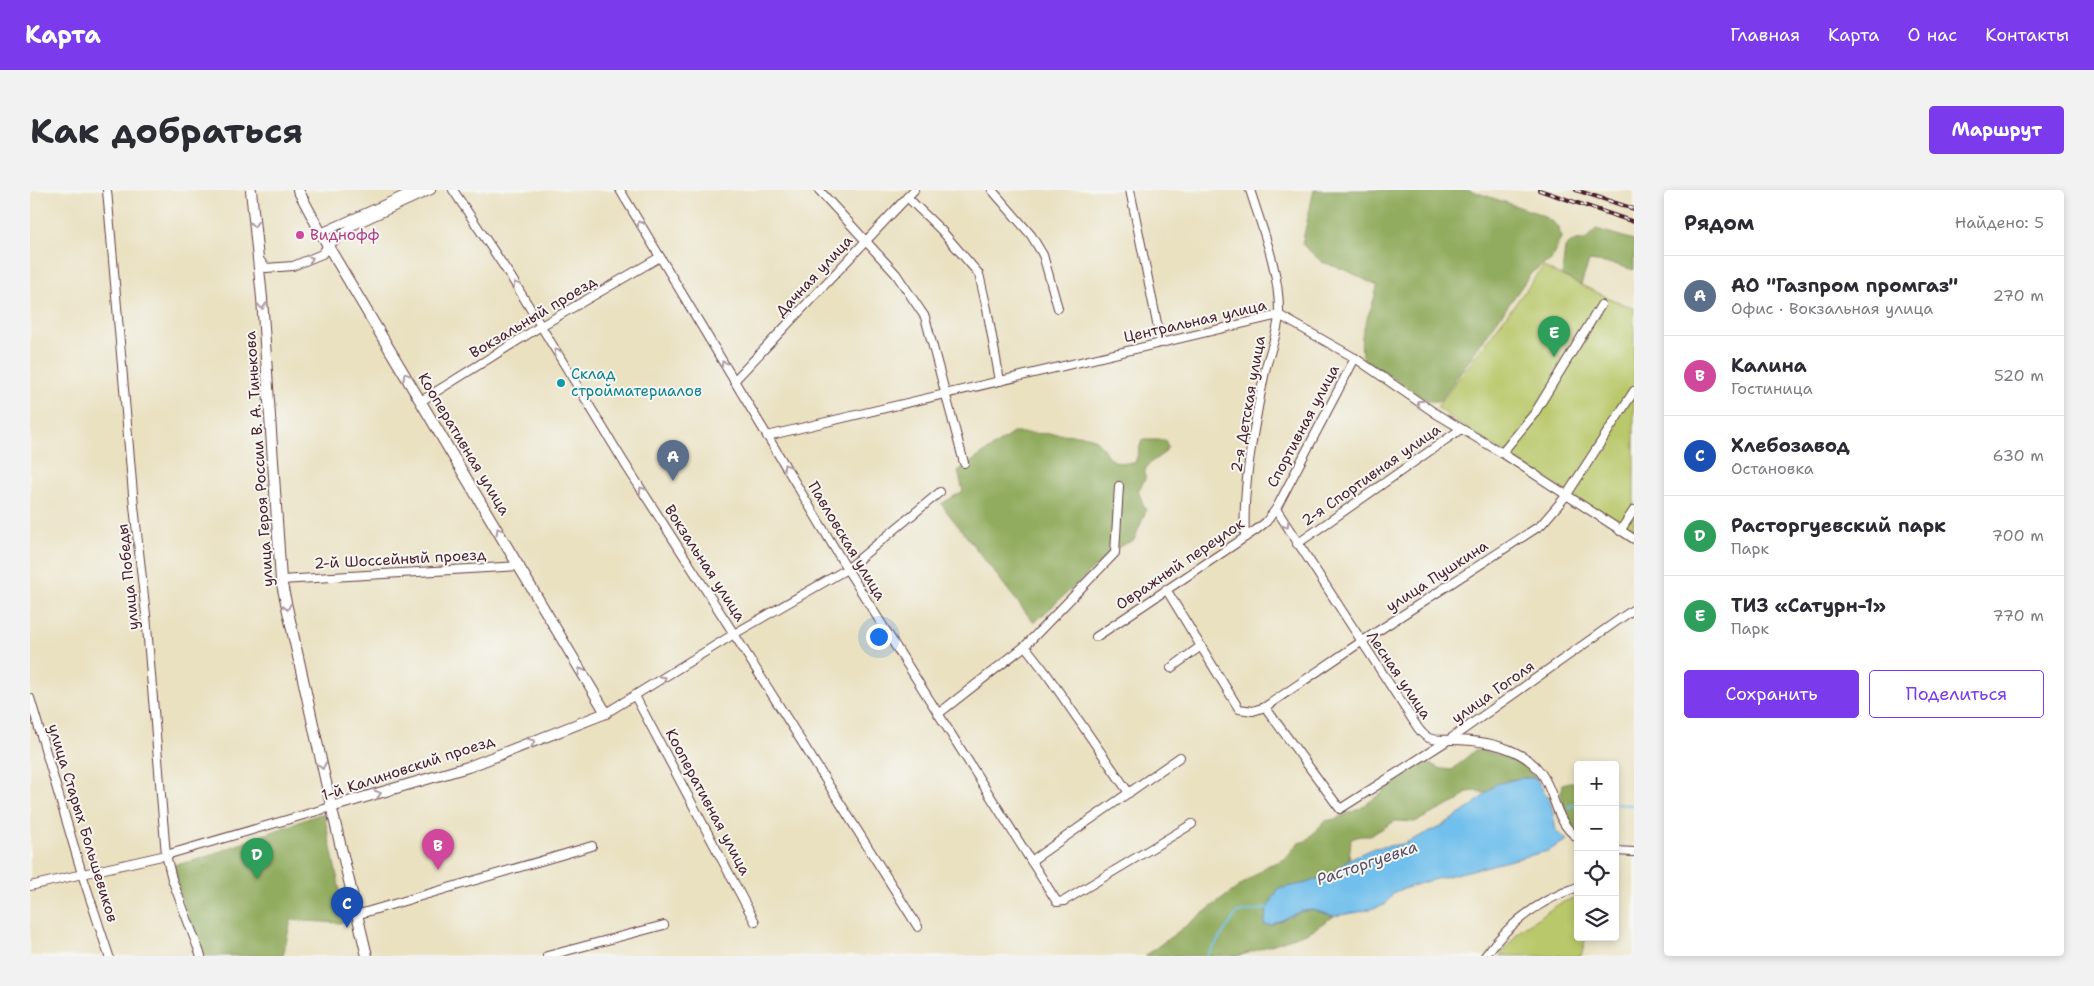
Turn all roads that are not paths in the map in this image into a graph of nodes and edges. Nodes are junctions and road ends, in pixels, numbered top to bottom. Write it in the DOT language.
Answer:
graph roads {
  1 [pos="107,190"];
  2 [pos="251,190"];
  3 [pos="298,190"];
  4 [pos="416,190"];
  5 [pos="431,190"];
  6 [pos="453,190"];
  7 [pos="620,190"];
  8 [pos="819,190"];
  9 [pos="914,190"];
  10 [pos="992,190"];
  11 [pos="1130,190"];
  12 [pos="1250,190"];
  13 [pos="907,197"];
  14 [pos="321,233"];
  15 [pos="867,240"];
  16 [pos="328,246"];
  17 [pos="660,257"];
  18 [pos="258,258"];
  19 [pos="1601,305"];
  20 [pos="1058,308"];
  21 [pos="1278,315"];
  22 [pos="541,326"];
  23 [pos="1161,344"];
  24 [pos="1355,358"];
  25 [pos="734,380"];
  26 [pos="1000,381"];
  27 [pos="1634,391"];
  28 [pos="946,394"];
  29 [pos="421,401"];
  30 [pos="1461,429"];
  31 [pos="767,436"];
  32 [pos="1502,453"];
  33 [pos="964,463"];
  34 [pos="1119,486"];
  35 [pos="940,492"];
  36 [pos="1566,496"];
  37 [pos="1276,508"];
  38 [pos="1634,510"];
  39 [pos="1620,531"];
  40 [pos="1245,537"];
  41 [pos="1634,540"];
  42 [pos="1297,544"];
  43 [pos="520,566"];
  44 [pos="846,569"];
  45 [pos="281,580"];
  46 [pos="1166,589"];
  47 [pos="1634,609"];
  48 [pos="734,634"];
  49 [pos="1096,637"];
  50 [pos="1361,642"];
  51 [pos="1025,646"];
  52 [pos="1201,646"];
  53 [pos="1171,668"];
  54 [pos="634,696"];
  55 [pos="30,698"];
  56 [pos="1265,707"];
  57 [pos="606,713"];
  58 [pos="938,714"];
  59 [pos="1450,740"];
  60 [pos="1180,757"];
  61 [pos="1129,793"];
  62 [pos="331,807"];
  63 [pos="1192,824"];
  64 [pos="1574,834"];
  65 [pos="592,846"];
  66 [pos="1619,851"];
  67 [pos="1634,852"];
  68 [pos="166,855"];
  69 [pos="1031,861"];
  70 [pos="82,873"];
  71 [pos="30,886"];
  72 [pos="1574,889"];
  73 [pos="356,915"];
  74 [pos="755,922"];
  75 [pos="664,925"];
  76 [pos="918,927"];
  77 [pos="110,956"];
  78 [pos="200,956"];
  79 [pos="367,956"];
  80 [pos="547,956"];
  81 [pos="1485,956"];
  1 -- 68 [label="street, улица Победы"];
  2 -- 18 [label="street, улица Героя России В. А. Тинькова, one-way"];
  3 -- 14 [label="street, Кооперативная улица"];
  4 -- 14 [label="street"];
  5 -- 16 [label="street"];
  22 -- 6 [label="street, Вокзальная улица, one-way"];
  17 -- 7 [label="street, Павловская улица, one-way"];
  8 -- 15 [label="street"];
  9 -- 13 [label="street, Дачная улица"];
  10 -- 20 [label="street"];
  11 -- 23 [label="street"];
  12 -- 21 [label="street, 2-я Детская улица"];
  13 -- 15 [label="street, Дачная улица"];
  13 -- 26 [label="street"];
  14 -- 16 [label="street, Кооперативная улица"];
  15 -- 25 [label="street, Дачная улица"];
  15 -- 28 [label="street"];
  18 -- 16 [label="street, one-way"];
  29 -- 16 [label="street, Кооперативная улица, one-way"];
  17 -- 22 [label="street, Вокзальный проезд"];
  25 -- 17 [label="street, Павловская улица, one-way"];
  18 -- 45 [label="street, улица Героя России В. А. Тинькова, one-way"];
  19 -- 32 [label="street"];
  21 -- 23 [label="street, Центральная улица"];
  21 -- 24 [label="street, Центральная улица"];
  21 -- 40 [label="street, 2-я Детская улица"];
  22 -- 29 [label="street, Вокзальный проезд"];
  48 -- 22 [label="street, Вокзальная улица, one-way"];
  23 -- 26 [label="street, Центральная улица"];
  30 -- 24 [label="street, Центральная улица, one-way"];
  24 -- 37 [label="street, Спортивная улица"];
  25 -- 31 [label="street, Павловская улица"];
  26 -- 28 [label="street, Центральная улица"];
  27 -- 36 [label="street, улица Пушкина"];
  28 -- 31 [label="street, Центральная улица"];
  28 -- 33 [label="street"];
  43 -- 29 [label="street, Кооперативная улица, one-way"];
  30 -- 32 [label="street, Центральная улица"];
  30 -- 42 [label="street, 2-я Спортивная улица"];
  44 -- 31 [label="street, Павловская улица, one-way"];
  32 -- 36 [label="street, Центральная улица"];
  34 -- 51 [label="street"];
  35 -- 44 [label="street, 1-й Калиновский проезд"];
  36 -- 39 [label="street, Центральная улица"];
  36 -- 50 [label="street, улица Пушкина"];
  37 -- 40 [label="street, Овражный переулок"];
  37 -- 42 [label="street, Лесная улица, one-way"];
  38 -- 39 [label="street"];
  39 -- 41 [label="street, Центральная улица"];
  40 -- 46 [label="street, Овражный переулок"];
  42 -- 50 [label="street, Лесная улица"];
  43 -- 45 [label="street, 2-й Шоссейный проезд"];
  57 -- 43 [label="street, Кооперативная улица, one-way"];
  44 -- 48 [label="street, 1-й Калиновский проезд"];
  44 -- 58 [label="street, Павловская улица"];
  45 -- 62 [label="street, улица Героя России В. А. Тинькова, one-way"];
  46 -- 49 [label="street, Овражный переулок"];
  46 -- 52 [label="street"];
  47 -- 59 [label="street, улица Гоголя"];
  54 -- 48 [label="street, 1-й Калиновский проезд, one-way"];
  48 -- 76 [label="street, Вокзальная улица"];
  50 -- 56 [label="street, улица Пушкина"];
  50 -- 59 [label="street, Лесная улица"];
  51 -- 58 [label="street"];
  51 -- 61 [label="street"];
  52 -- 53 [label="street"];
  52 -- 56 [label="street, улица Пушкина"];
  54 -- 57 [label="street, 1-й Калиновский проезд"];
  54 -- 74 [label="street, Кооперативная улица"];
  55 -- 70 [label="street, улица Старых Большевиков"];
  56 -- 59 [label="street, улица Гоголя"];
  62 -- 57 [label="street, 1-й Калиновский проезд, one-way"];
  58 -- 69 [label="street, Павловская улица"];
  59 -- 64 [label="street, Лесная улица"];
  60 -- 61 [label="street"];
  61 -- 69 [label="street"];
  62 -- 68 [label="street, 1-й Калиновский проезд"];
  62 -- 73 [label="street, улица Героя России В. А. Тинькова"];
  63 -- 69 [label="street, Павловская улица"];
  65 -- 73 [label="street"];
  66 -- 67 [label="street"];
  68 -- 70 [label="street, 1-й Калиновский проезд"];
  68 -- 78 [label="street, улица Победы"];
  70 -- 71 [label="street, 1-й Калиновский проезд"];
  70 -- 77 [label="street, улица Старых Большевиков"];
  72 -- 81 [label="street"];
  73 -- 79 [label="street, улица Героя России В. А. Тинькова"];
  75 -- 80 [label="street"];
}
